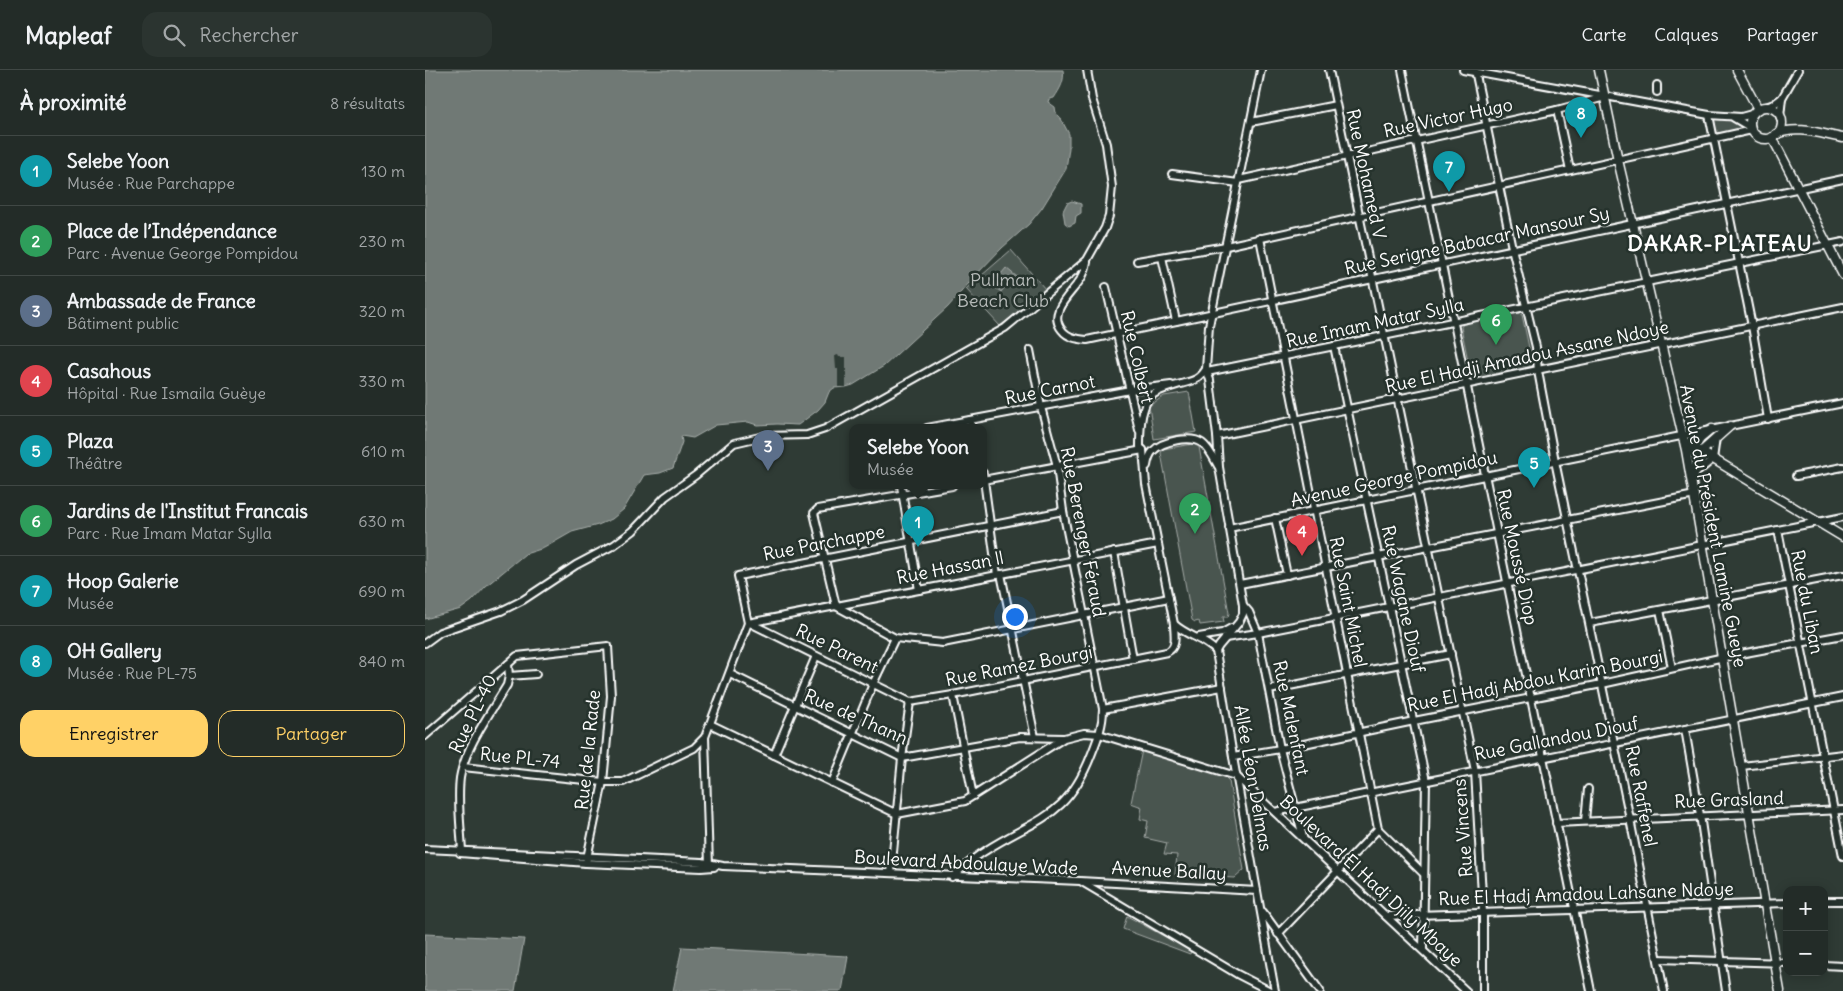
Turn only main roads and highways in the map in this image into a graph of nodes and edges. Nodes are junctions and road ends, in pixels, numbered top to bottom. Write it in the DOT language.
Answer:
graph roads {
  1 [pos="1599,70"];
  2 [pos="1737,70"];
  3 [pos="1759,110"];
  4 [pos="1780,117"];
  5 [pos="1801,130"];
  6 [pos="1774,136"];
  7 [pos="1843,138"];
  8 [pos="1843,275"];
  9 [pos="1731,426"];
  10 [pos="1712,429"];
  11 [pos="1684,438"];
  12 [pos="1694,447"];
  13 [pos="1701,452"];
  14 [pos="1689,462"];
  15 [pos="1693,478"];
  16 [pos="1843,538"];
  17 [pos="1780,991"];
  1 -- 11 [label="main road, Avenue du Président Lamine Gueye"];
  2 -- 3 [label="main road"];
  3 -- 4 [label="main road"];
  3 -- 6 [label="main road"];
  4 -- 5 [label="main road"];
  4 -- 6 [label="main road"];
  5 -- 6 [label="main road"];
  5 -- 7 [label="main road"];
  6 -- 8 [label="main road"];
  9 -- 13 [label="main road"];
  10 -- 12 [label="main road"];
  11 -- 12 [label="main road"];
  11 -- 14 [label="main road, Avenue du Président Lamine Gueye"];
  12 -- 13 [label="main road"];
  12 -- 14 [label="main road"];
  13 -- 15 [label="main road"];
  13 -- 16 [label="main road"];
  14 -- 15 [label="main road, Avenue du Président Lamine Gueye"];
  15 -- 17 [label="main road, Avenue du Président Lamine Gueye"];
}
